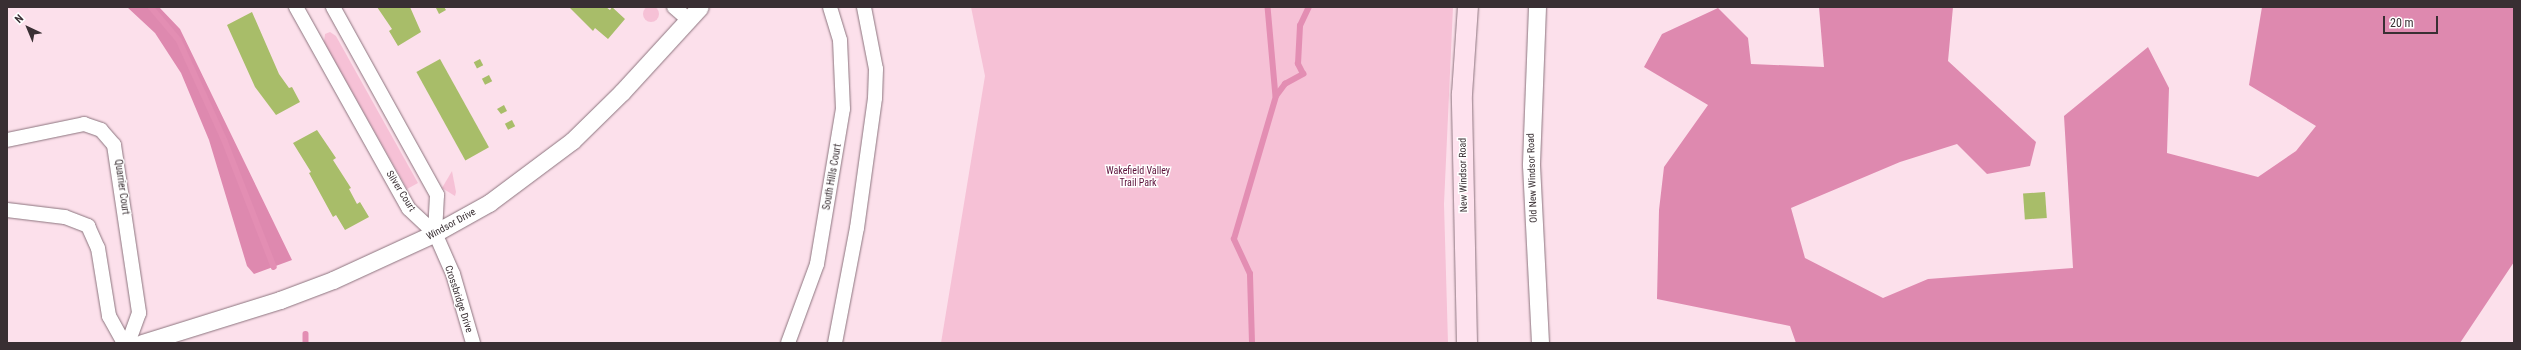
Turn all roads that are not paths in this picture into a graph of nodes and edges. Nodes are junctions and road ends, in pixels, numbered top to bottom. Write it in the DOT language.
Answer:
graph roads {
  1 [pos="296,7"];
  2 [pos="333,7"];
  3 [pos="674,7"];
  4 [pos="830,7"];
  5 [pos="864,7"];
  6 [pos="1468,7"];
  7 [pos="1537,10"];
  8 [pos="694,13"];
  9 [pos="7,140"];
  10 [pos="7,210"];
  11 [pos="435,234"];
  12 [pos="124,343"];
  13 [pos="128,343"];
  14 [pos="142,343"];
  15 [pos="473,343"];
  16 [pos="788,343"];
  17 [pos="836,343"];
  18 [pos="1467,343"];
  19 [pos="1540,343"];
  1 -- 11 [label="street, Silver Court"];
  2 -- 11 [label="street"];
  3 -- 8 [label="street"];
  4 -- 16 [label="street, South Hills Court"];
  5 -- 17 [label="street"];
  6 -- 18 [label="main road, New Windsor Road"];
  7 -- 19 [label="street, Old New Windsor Road"];
  8 -- 11 [label="street, Windsor Drive"];
  9 -- 13 [label="street, Quarrier Court"];
  10 -- 12 [label="street"];
  11 -- 14 [label="street, Windsor Drive"];
  11 -- 15 [label="street, Crossbridge Drive"];
}
